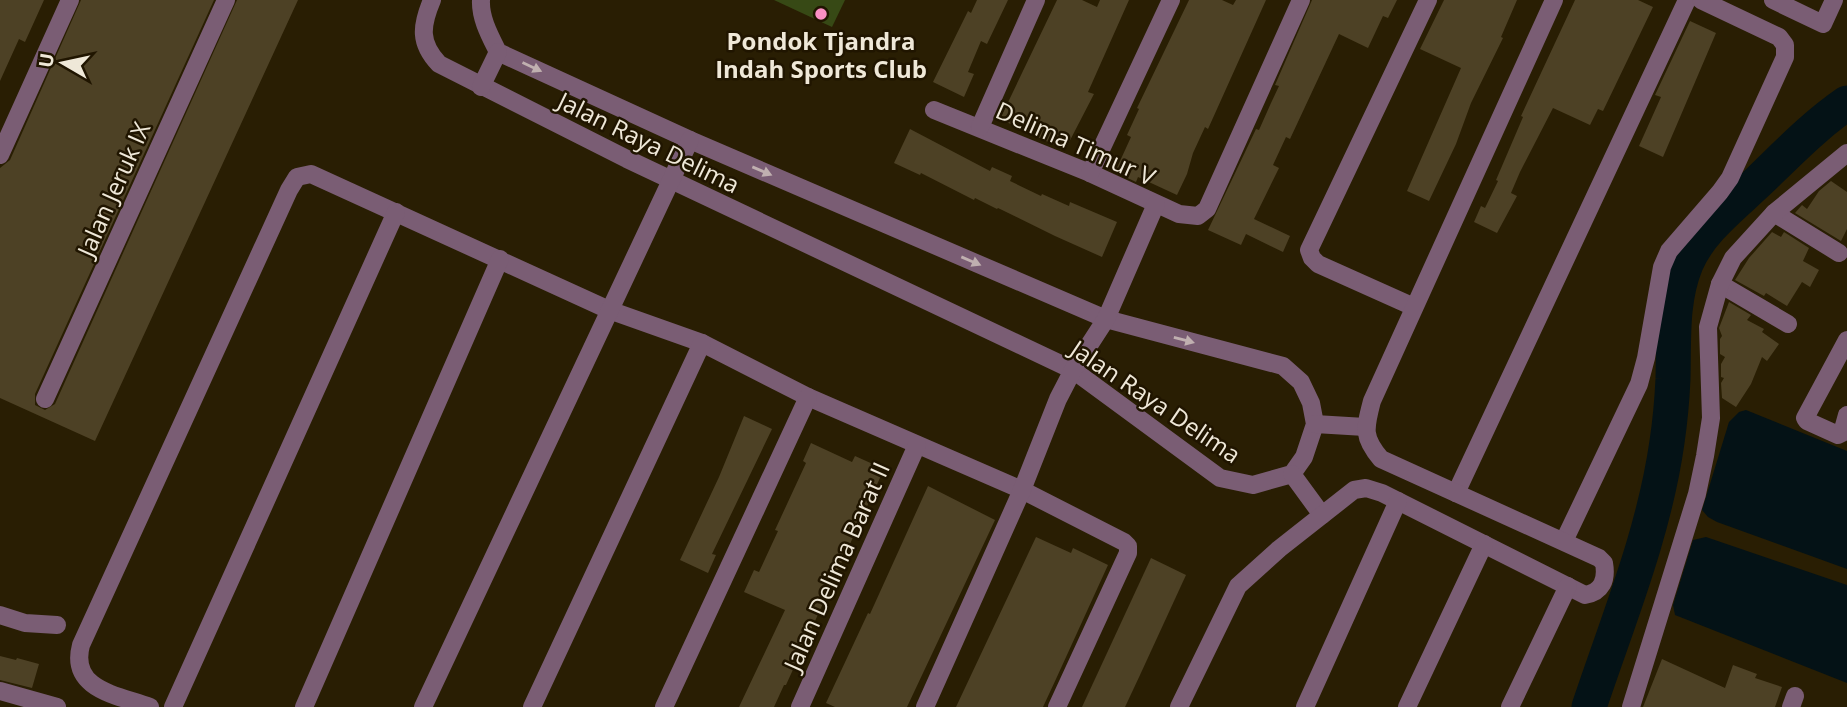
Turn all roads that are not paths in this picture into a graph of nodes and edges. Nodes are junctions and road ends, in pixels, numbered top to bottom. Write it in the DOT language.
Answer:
graph roads {
  1 [pos="70,0"];
  2 [pos="226,0"];
  3 [pos="432,0"];
  4 [pos="481,0"];
  5 [pos="1036,0"];
  6 [pos="1171,0"];
  7 [pos="1301,0"];
  8 [pos="1428,0"];
  9 [pos="1554,0"];
  10 [pos="1688,0"];
  11 [pos="1700,0"];
  12 [pos="1773,0"];
  13 [pos="1833,0"];
  14 [pos="498,52"];
  15 [pos="481,87"];
  16 [pos="934,110"];
  17 [pos="980,127"];
  18 [pos="690,140"];
  19 [pos="1847,153"];
  20 [pos="0,155"];
  21 [pos="1090,173"];
  22 [pos="672,181"];
  23 [pos="1156,204"];
  24 [pos="396,212"];
  25 [pos="1773,213"];
  26 [pos="1839,253"];
  27 [pos="500,259"];
  28 [pos="1720,284"];
  29 [pos="1414,307"];
  30 [pos="610,310"];
  31 [pos="1106,319"];
  32 [pos="1788,324"];
  33 [pos="1847,340"];
  34 [pos="702,343"];
  35 [pos="1073,370"];
  36 [pos="808,397"];
  37 [pos="46,399"];
  38 [pos="1847,415"];
  39 [pos="1315,424"];
  40 [pos="1365,427"];
  41 [pos="917,444"];
  42 [pos="1292,474"];
  43 [pos="1022,490"];
  44 [pos="1456,493"];
  45 [pos="1398,501"];
  46 [pos="1322,515"];
  47 [pos="1564,541"];
  48 [pos="1483,544"];
  49 [pos="1568,586"];
  50 [pos="0,615"];
  51 [pos="57,625"];
  52 [pos="0,691"];
  53 [pos="57,707"];
  54 [pos="150,707"];
  55 [pos="173,707"];
  56 [pos="304,707"];
  57 [pos="423,707"];
  58 [pos="532,707"];
  59 [pos="664,707"];
  60 [pos="800,707"];
  61 [pos="925,707"];
  62 [pos="1057,707"];
  63 [pos="1179,707"];
  64 [pos="1305,707"];
  65 [pos="1407,707"];
  66 [pos="1510,707"];
  67 [pos="1631,707"];
  1 -- 20 [label="street"];
  2 -- 37 [label="street, Jalan Jeruk IX"];
  3 -- 15 [label="street, Jalan Raya Delima"];
  4 -- 14 [label="street"];
  5 -- 17 [label="street"];
  6 -- 21 [label="street"];
  7 -- 23 [label="street, Delima Timur V"];
  8 -- 29 [label="street"];
  9 -- 29 [label="street"];
  10 -- 44 [label="street"];
  11 -- 47 [label="street"];
  12 -- 13 [label="street"];
  14 -- 15 [label="street"];
  14 -- 18 [label="street, Jalan Raya Delima, one-way"];
  15 -- 22 [label="street, Jalan Raya Delima"];
  16 -- 17 [label="street, Delima Timur V"];
  17 -- 21 [label="street, Delima Timur V"];
  18 -- 22 [label="street"];
  18 -- 31 [label="street, Jalan Raya Delima, one-way"];
  19 -- 25 [label="street"];
  21 -- 23 [label="street, Delima Timur V"];
  22 -- 30 [label="street"];
  22 -- 35 [label="street, Jalan Raya Delima"];
  23 -- 31 [label="street"];
  24 -- 27 [label="street"];
  24 -- 54 [label="street"];
  24 -- 55 [label="street"];
  25 -- 26 [label="street"];
  25 -- 28 [label="street"];
  27 -- 30 [label="street"];
  27 -- 56 [label="street"];
  28 -- 32 [label="street"];
  28 -- 67 [label="street"];
  29 -- 40 [label="street"];
  30 -- 34 [label="street"];
  30 -- 57 [label="street"];
  31 -- 35 [label="street"];
  31 -- 39 [label="street, Jalan Raya Delima, one-way"];
  33 -- 38 [label="street"];
  34 -- 36 [label="street"];
  34 -- 58 [label="street"];
  35 -- 42 [label="street, Jalan Raya Delima"];
  35 -- 43 [label="street"];
  36 -- 41 [label="street"];
  36 -- 59 [label="street"];
  39 -- 40 [label="street"];
  39 -- 42 [label="street"];
  40 -- 44 [label="street"];
  41 -- 43 [label="street"];
  41 -- 60 [label="street, Jalan Delima Barat II"];
  42 -- 46 [label="street"];
  43 -- 61 [label="street"];
  43 -- 62 [label="street"];
  44 -- 47 [label="street"];
  45 -- 46 [label="street"];
  45 -- 48 [label="street"];
  45 -- 64 [label="street"];
  46 -- 63 [label="street"];
  47 -- 49 [label="street"];
  48 -- 49 [label="street"];
  48 -- 65 [label="street"];
  49 -- 66 [label="street"];
  50 -- 51 [label="street"];
  52 -- 53 [label="street"];
}
